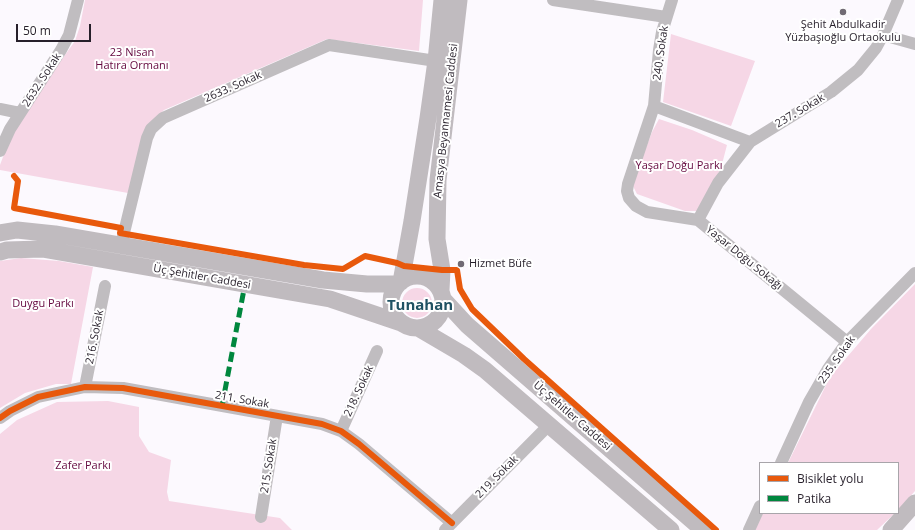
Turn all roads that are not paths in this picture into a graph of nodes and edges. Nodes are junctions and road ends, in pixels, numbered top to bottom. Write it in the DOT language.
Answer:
graph roads {
  1 [pos="78,0"];
  2 [pos="442,0"];
  3 [pos="459,0"];
  4 [pos="553,0"];
  5 [pos="672,0"];
  6 [pos="898,0"];
  7 [pos="666,17"];
  8 [pos="884,35"];
  9 [pos="915,44"];
  10 [pos="436,61"];
  11 [pos="654,106"];
  12 [pos="0,109"];
  13 [pos="20,114"];
  14 [pos="750,142"];
  15 [pos="0,151"];
  16 [pos="629,198"];
  17 [pos="698,220"];
  18 [pos="0,233"];
  19 [pos="121,245"];
  20 [pos="0,252"];
  21 [pos="915,273"];
  22 [pos="400,283"];
  23 [pos="105,286"];
  24 [pos="442,294"];
  25 [pos="401,323"];
  26 [pos="418,328"];
  27 [pos="847,342"];
  28 [pos="377,351"];
  29 [pos="85,387"];
  30 [pos="277,416"];
  31 [pos="0,418"];
  32 [pos="549,425"];
  33 [pos="341,431"];
  34 [pos="781,462"];
  35 [pos="915,503"];
  36 [pos="759,508"];
  37 [pos="261,516"];
  38 [pos="448,526"];
  39 [pos="671,530"];
  40 [pos="703,530"];
  41 [pos="749,530"];
  42 [pos="891,530"];
  1 -- 13 [label="street, 2632. Sokak"];
  2 -- 10 [label="main road, Amasya Beyannamesi Caddesi"];
  3 -- 24 [label="main road, Amasya Beyannamesi Caddesi"];
  4 -- 7 [label="street"];
  5 -- 7 [label="street, 240. Sokak"];
  6 -- 8 [label="street, 237. Sokak"];
  7 -- 11 [label="street, 240. Sokak"];
  8 -- 9 [label="street"];
  8 -- 14 [label="street, 237. Sokak"];
  10 -- 19 [label="street, 2633. Sokak"];
  10 -- 22 [label="main road, Amasya Beyannamesi Caddesi"];
  11 -- 14 [label="street"];
  11 -- 16 [label="street, 240. Sokak"];
  12 -- 13 [label="street, 2632. Sokak"];
  13 -- 15 [label="street, 2632. Sokak"];
  14 -- 17 [label="street, 237. Sokak"];
  16 -- 17 [label="street, Yaşar Doğu Sokağı"];
  17 -- 27 [label="street, Yaşar Doğu Sokağı"];
  18 -- 19 [label="main road, Üç Şehitler Caddesi"];
  19 -- 22 [label="main road, Üç Şehitler Caddesi"];
  20 -- 25 [label="main road, Üç Şehitler Caddesi"];
  21 -- 27 [label="street, 235. Sokak"];
  22 -- 24 [label="main road"];
  22 -- 25 [label="main road"];
  23 -- 29 [label="street, 216. Sokak"];
  24 -- 26 [label="main road"];
  24 -- 40 [label="main road, Üç Şehitler Caddesi"];
  25 -- 26 [label="main road"];
  26 -- 32 [label="main road, Üç Şehitler Caddesi"];
  27 -- 34 [label="street, 235. Sokak"];
  28 -- 33 [label="street, 218. Sokak"];
  29 -- 30 [label="street, 211. Sokak"];
  29 -- 31 [label="street, 211. Sokak"];
  30 -- 33 [label="street, 211. Sokak"];
  30 -- 37 [label="street, 215. Sokak"];
  32 -- 38 [label="street, 219. Sokak"];
  32 -- 39 [label="main road, Üç Şehitler Caddesi"];
  33 -- 38 [label="street, 211. Sokak"];
  35 -- 42 [label="main road"];
  36 -- 41 [label="street"];
}
